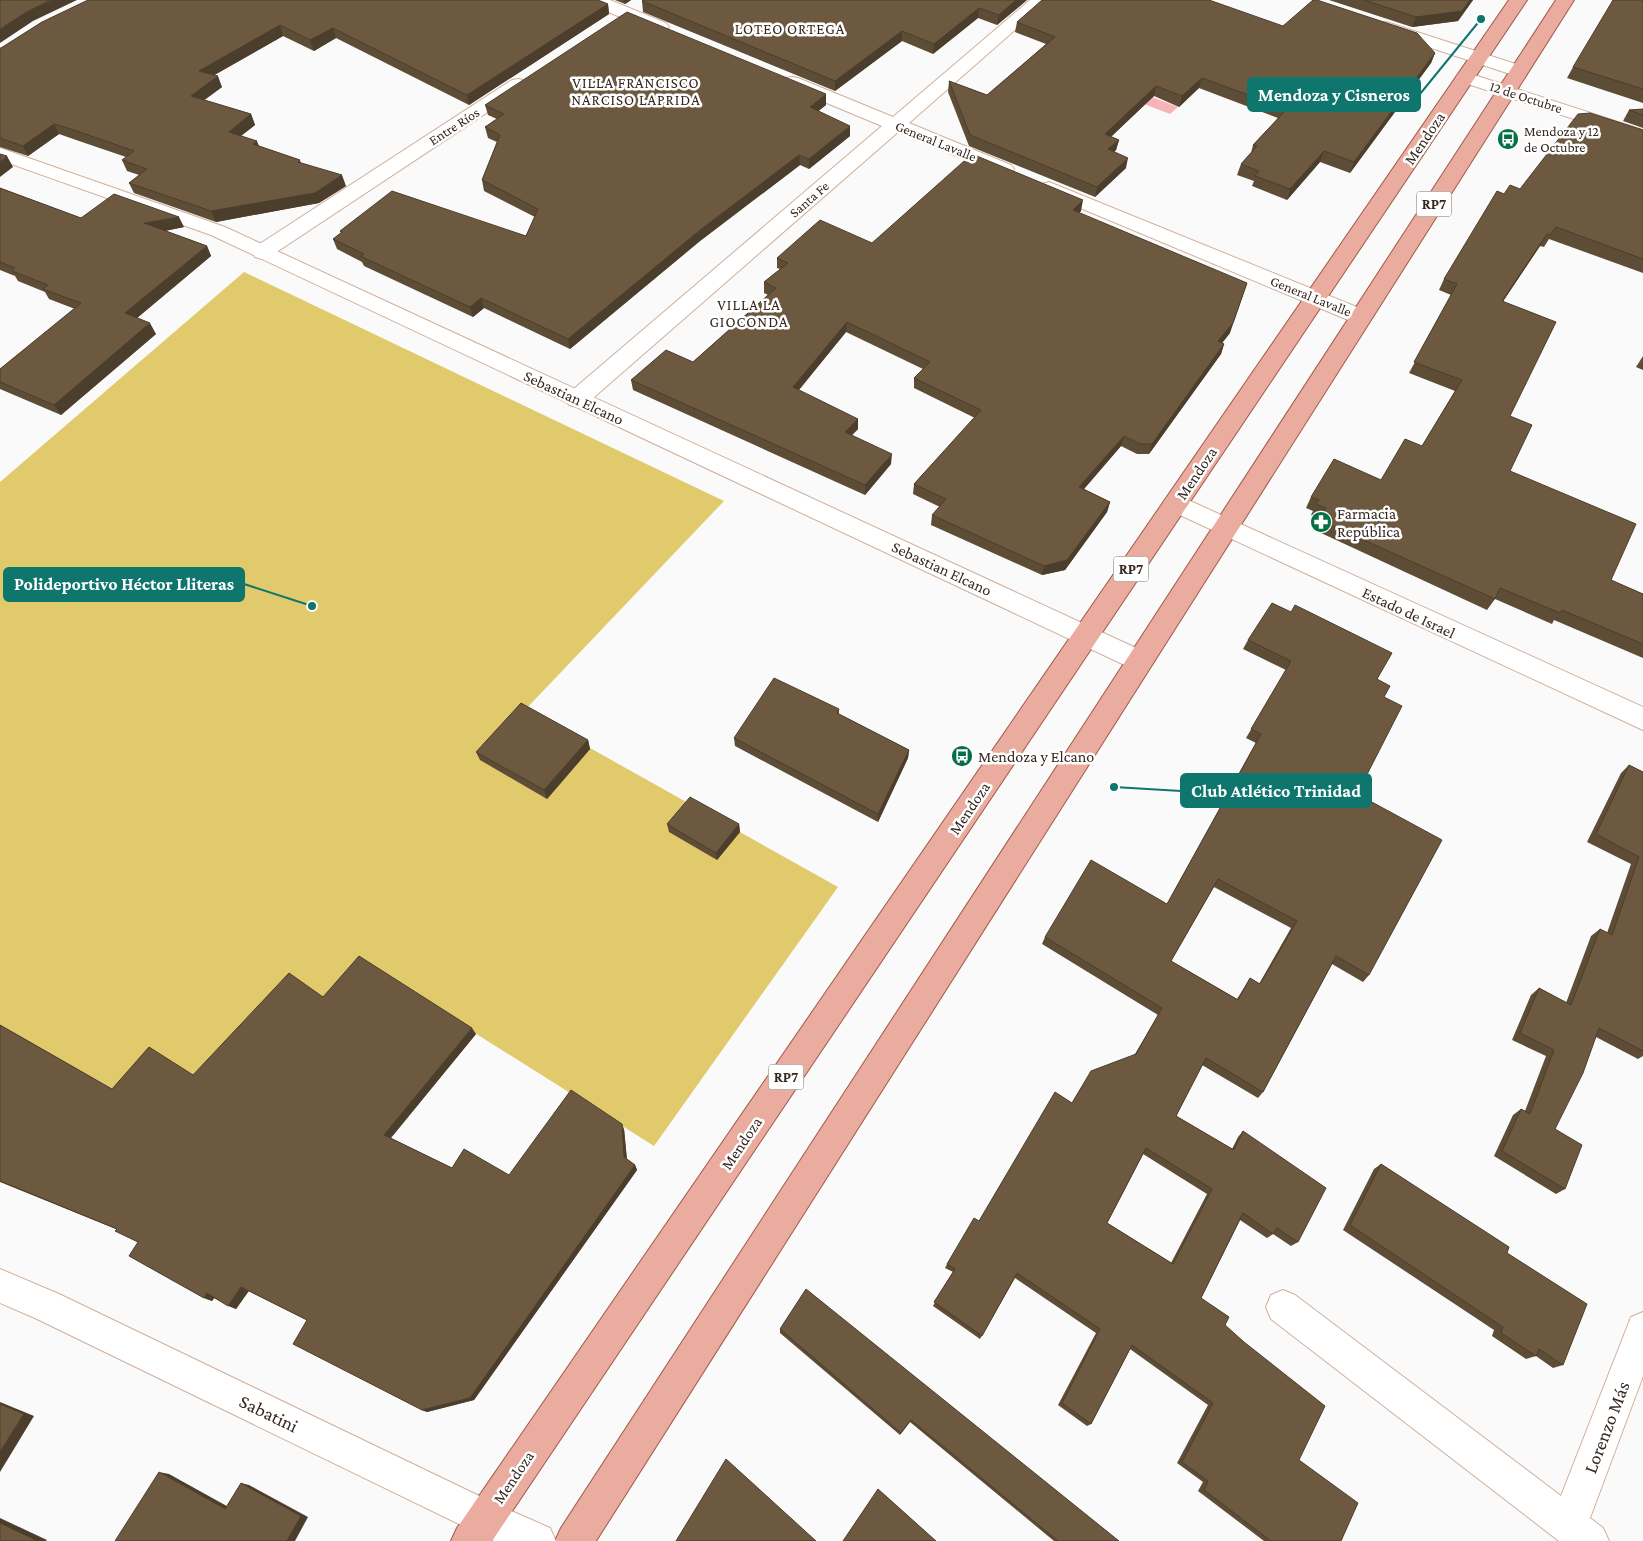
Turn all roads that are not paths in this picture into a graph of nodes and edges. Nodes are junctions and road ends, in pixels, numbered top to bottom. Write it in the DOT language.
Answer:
graph roads {
  1 [pos="595,0"];
  2 [pos="646,0"];
  3 [pos="1040,0"];
  4 [pos="1518,0"];
  5 [pos="1565,0"];
  6 [pos="626,13"];
  7 [pos="1370,21"];
  8 [pos="609,24"];
  9 [pos="680,35"];
  10 [pos="1479,58"];
  11 [pos="1519,71"];
  12 [pos="535,73"];
  13 [pos="779,76"];
  14 [pos="1465,77"];
  15 [pos="1506,91"];
  16 [pos="896,124"];
  17 [pos="1643,136"];
  18 [pos="0,154"];
  19 [pos="262,252"];
  20 [pos="1315,298"];
  21 [pos="1361,317"];
  22 [pos="577,398"];
  23 [pos="1175,504"];
  24 [pos="1226,528"];
  25 [pos="1086,635"];
  26 [pos="1140,661"];
  27 [pos="1643,719"];
  28 [pos="0,1286"];
  29 [pos="1283,1307"];
  30 [pos="1643,1330"];
  31 [pos="478,1530"];
  32 [pos="1580,1533"];
  33 [pos="537,1541"];
  34 [pos="574,1541"];
  1 -- 6 [label="street"];
  2 -- 6 [label="street"];
  3 -- 16 [label="street, Santa Fe"];
  4 -- 10 [label="main road, Mendoza / RP7"];
  5 -- 11 [label="main road, RP7"];
  6 -- 8 [label="street"];
  6 -- 9 [label="street"];
  7 -- 10 [label="street"];
  10 -- 11 [label="street"];
  10 -- 14 [label="main road, Mendoza / RP7"];
  11 -- 15 [label="main road, RP7"];
  12 -- 19 [label="street, Entre Ríos"];
  13 -- 16 [label="street, General Lavalle"];
  14 -- 15 [label="street, 12 de Octubre"];
  14 -- 20 [label="main road, Mendoza / RP7"];
  15 -- 17 [label="street, 12 de Octubre"];
  15 -- 21 [label="main road, RP7"];
  16 -- 20 [label="street, General Lavalle"];
  16 -- 22 [label="street, Santa Fe"];
  18 -- 19 [label="street, Sebastian Elcano"];
  19 -- 22 [label="street, Sebastian Elcano"];
  20 -- 21 [label="street, General Lavalle"];
  20 -- 23 [label="main road, Mendoza / RP7"];
  21 -- 24 [label="main road, RP7"];
  22 -- 25 [label="street, Sebastian Elcano"];
  23 -- 24 [label="street, Estado de Israel"];
  23 -- 25 [label="main road, Mendoza / RP7"];
  24 -- 26 [label="main road, RP7"];
  24 -- 27 [label="street, Estado de Israel"];
  25 -- 26 [label="street, Sebastian Elcano"];
  25 -- 31 [label="main road, Mendoza / RP7"];
  26 -- 34 [label="main road, RP7"];
  28 -- 31 [label="street, Sabatini"];
  29 -- 32 [label="street"];
  30 -- 32 [label="street, Lorenzo Más"];
  31 -- 33 [label="street, Sabatini"];
}
